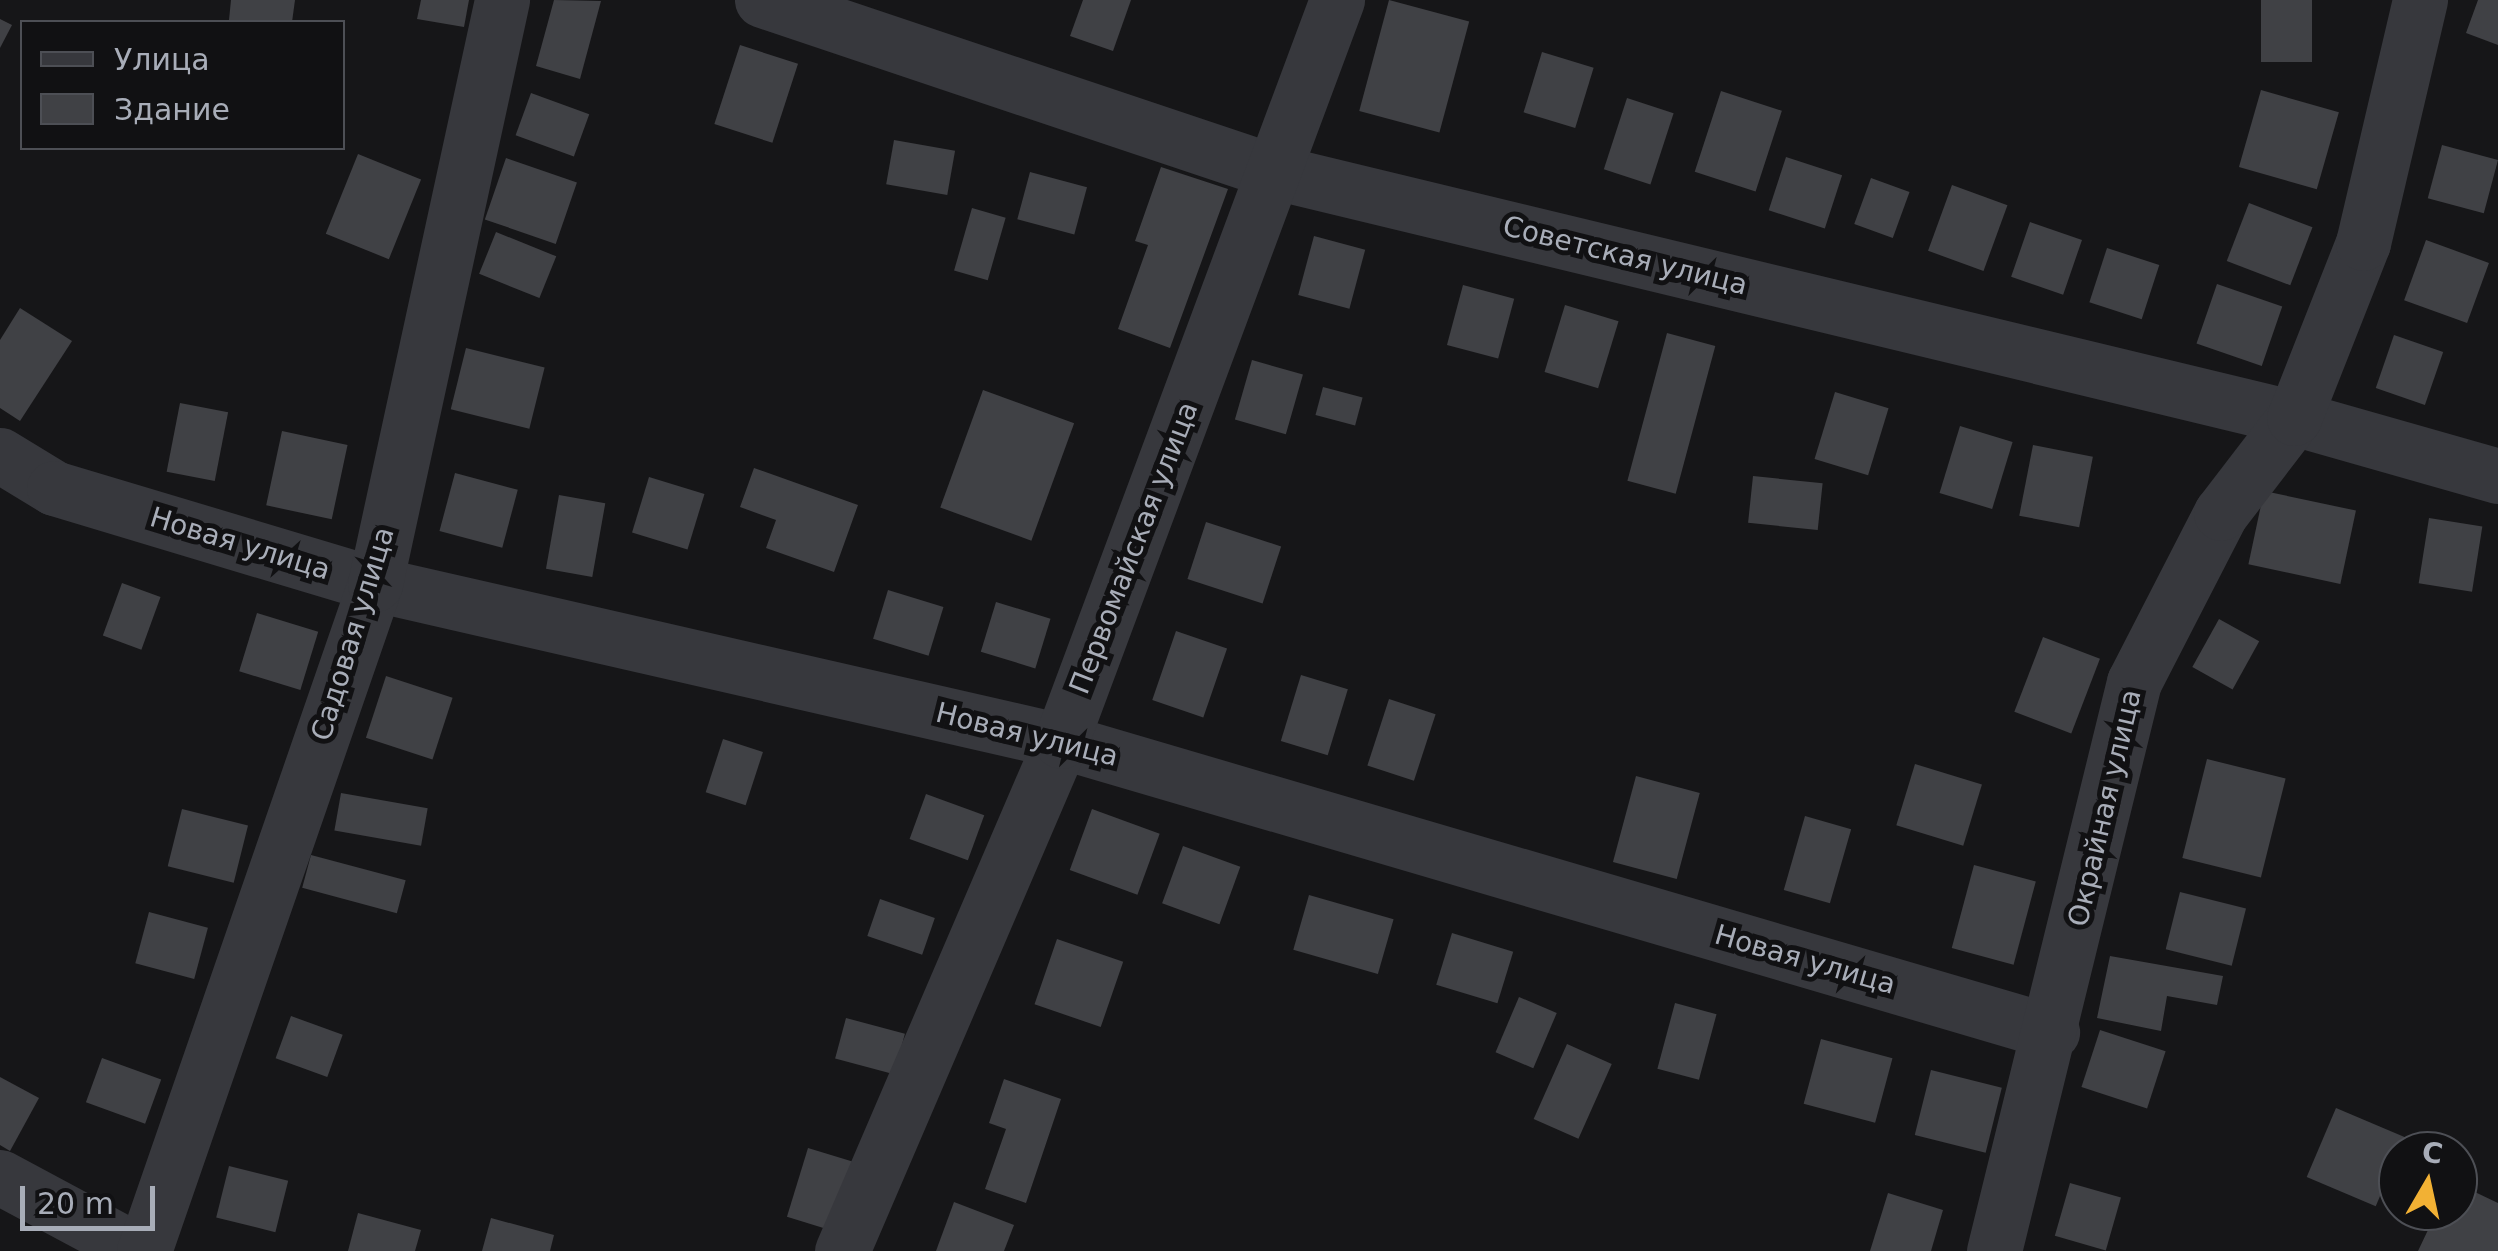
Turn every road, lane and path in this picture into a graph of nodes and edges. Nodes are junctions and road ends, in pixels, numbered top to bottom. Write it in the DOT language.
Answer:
graph roads {
  1 [pos="502,0"];
  2 [pos="762,0"];
  3 [pos="1337,0"];
  4 [pos="2420,0"];
  5 [pos="1276,172"];
  6 [pos="2294,418"];
  7 [pos="0,455"];
  8 [pos="2498,476"];
  9 [pos="375,584"];
  10 [pos="1061,740"];
  11 [pos="2052,1032"];
  12 [pos="0,1177"];
  13 [pos="141,1251"];
  14 [pos="842,1251"];
  15 [pos="1994,1251"];
  1 -- 9 [label="street, Садовая улица"];
  2 -- 5 [label="street, Советская улица"];
  3 -- 5 [label="street, Первомайская улица"];
  4 -- 6 [label="street, Окрайная улица"];
  5 -- 6 [label="street, Советская улица"];
  5 -- 10 [label="street, Первомайская улица"];
  6 -- 8 [label="street, Советская улица"];
  6 -- 11 [label="street, Окрайная улица"];
  7 -- 9 [label="street, Новая улица"];
  9 -- 10 [label="street, Новая улица"];
  9 -- 13 [label="street, Садовая улица"];
  10 -- 11 [label="street, Новая улица"];
  10 -- 14 [label="street, Первомайская улица"];
  11 -- 15 [label="street, Окрайная улица"];
  12 -- 13 [label="street"];
}
